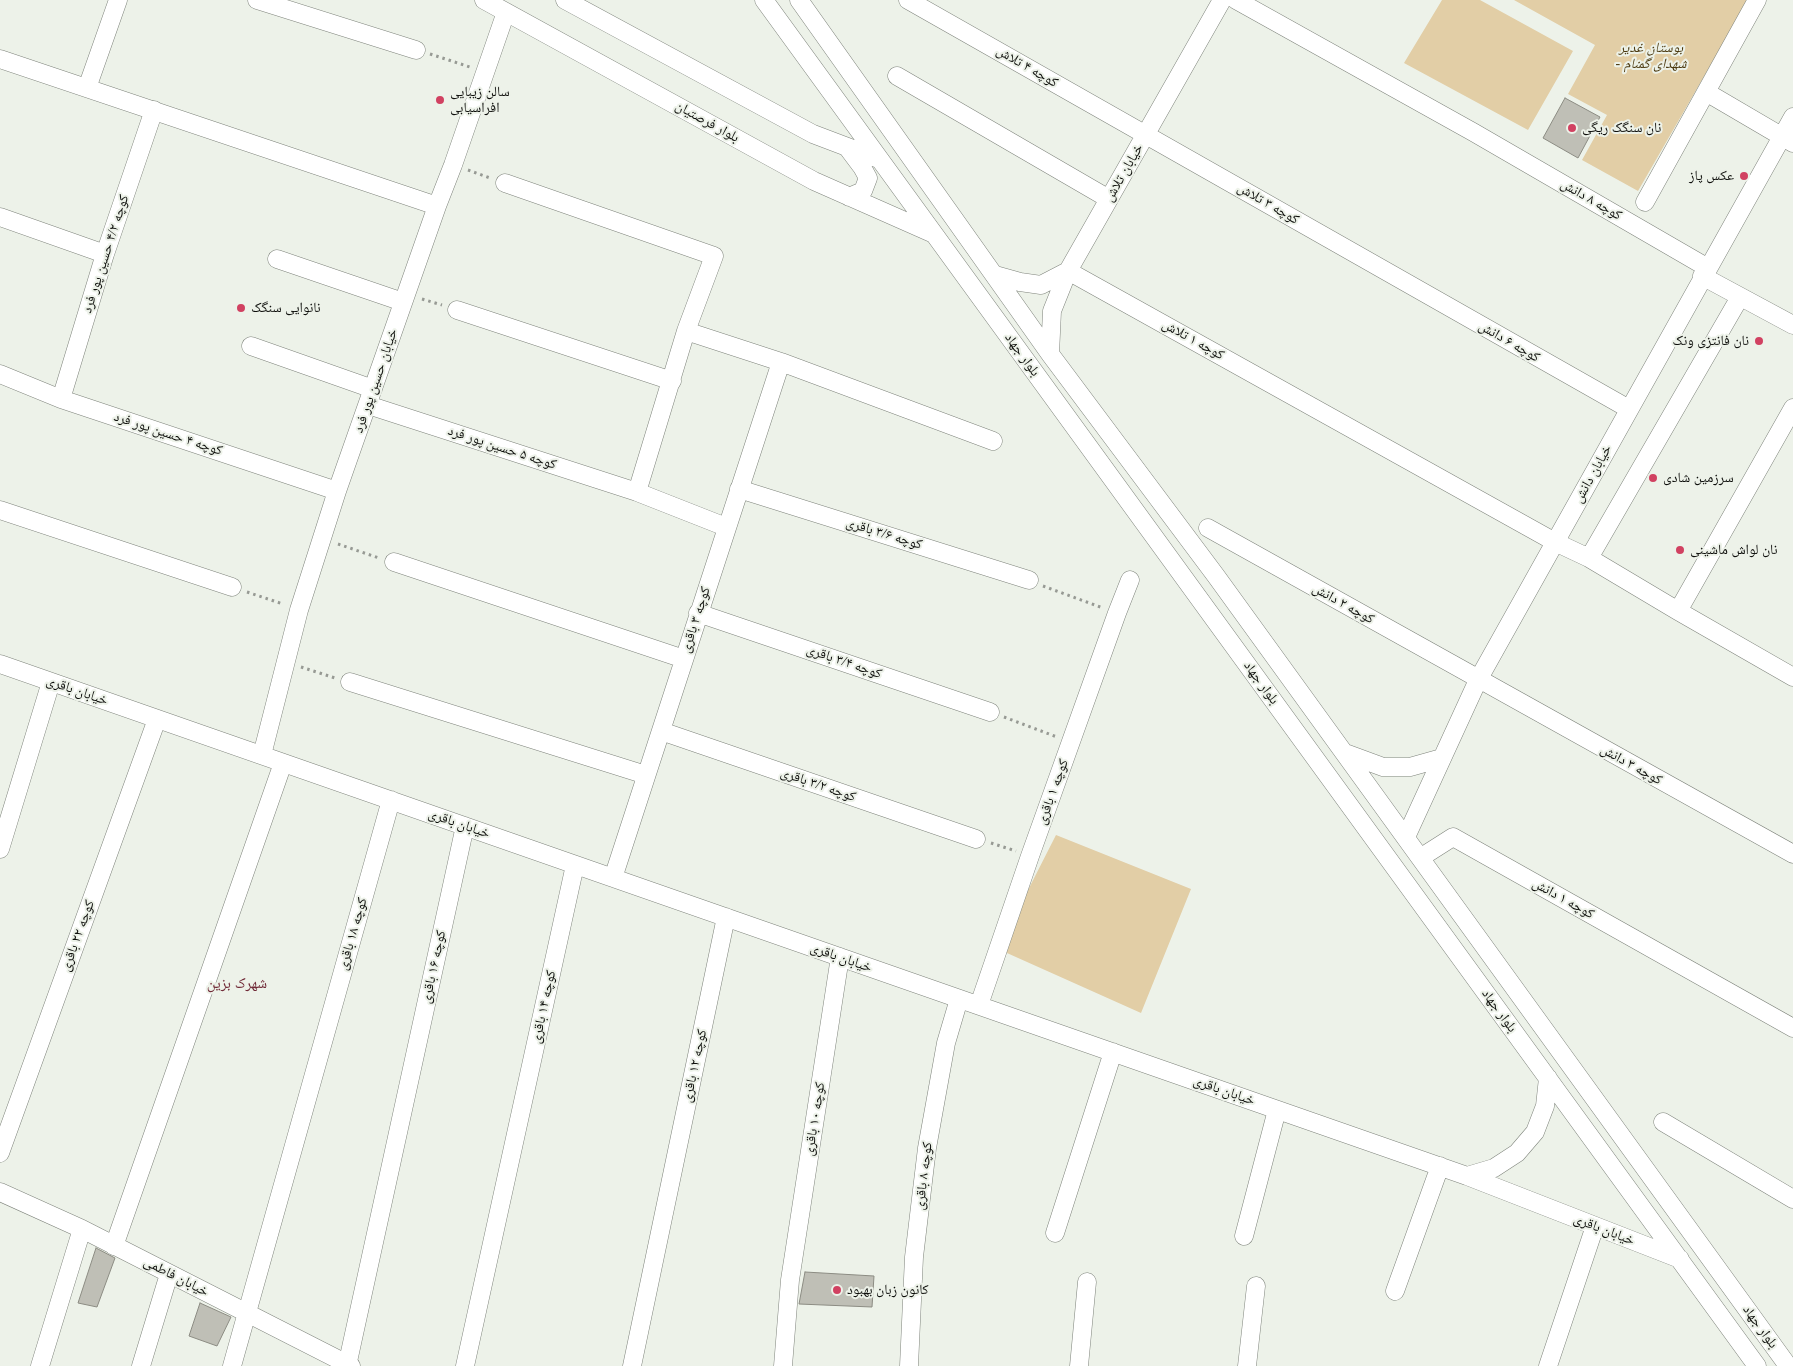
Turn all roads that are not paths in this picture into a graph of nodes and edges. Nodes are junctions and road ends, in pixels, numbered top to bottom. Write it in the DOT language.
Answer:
graph roads {
  1 [pos="118,0"];
  2 [pos="257,0"];
  3 [pos="484,0"];
  4 [pos="564,0"];
  5 [pos="764,0"];
  6 [pos="799,0"];
  7 [pos="908,0"];
  8 [pos="1222,0"];
  9 [pos="1236,0"];
  10 [pos="1757,0"];
  11 [pos="506,12"];
  12 [pos="820,29"];
  13 [pos="797,46"];
  14 [pos="416,50"];
  15 [pos="0,58"];
  16 [pos="897,76"];
  17 [pos="87,88"];
  18 [pos="1706,92"];
  19 [pos="154,110"];
  20 [pos="1793,117"];
  21 [pos="1146,135"];
  22 [pos="1787,139"];
  23 [pos="847,147"];
  24 [pos="879,159"];
  25 [pos="505,183"];
  26 [pos="849,196"];
  27 [pos="1109,198"];
  28 [pos="1645,202"];
  29 [pos="437,206"];
  30 [pos="0,218"];
  31 [pos="935,235"];
  32 [pos="105,254"];
  33 [pos="277,259"];
  34 [pos="1068,271"];
  35 [pos="1705,272"];
  36 [pos="1390,274"];
  37 [pos="995,275"];
  38 [pos="1740,297"];
  39 [pos="404,298"];
  40 [pos="457,310"];
  41 [pos="1793,325"];
  42 [pos="686,331"];
  43 [pos="251,346"];
  44 [pos="1050,354"];
  45 [pos="781,362"];
  46 [pos="0,374"];
  47 [pos="672,381"];
  48 [pos="370,397"];
  49 [pos="61,398"];
  50 [pos="1793,408"];
  51 [pos="1629,410"];
  52 [pos="993,442"];
  53 [pos="739,489"];
  54 [pos="337,490"];
  55 [pos="637,492"];
  56 [pos="0,510"];
  57 [pos="726,527"];
  58 [pos="1208,528"];
  59 [pos="1555,542"];
  60 [pos="1589,558"];
  61 [pos="394,562"];
  62 [pos="1029,580"];
  63 [pos="1130,580"];
  64 [pos="232,587"];
  65 [pos="1678,612"];
  66 [pos="698,613"];
  67 [pos="684,659"];
  68 [pos="0,664"];
  69 [pos="1793,676"];
  70 [pos="1478,680"];
  71 [pos="51,682"];
  72 [pos="350,682"];
  73 [pos="990,712"];
  74 [pos="157,719"];
  75 [pos="661,731"];
  76 [pos="1345,753"];
  77 [pos="262,755"];
  78 [pos="1442,758"];
  79 [pos="283,762"];
  80 [pos="646,775"];
  81 [pos="391,800"];
  82 [pos="465,826"];
  83 [pos="1406,837"];
  84 [pos="976,839"];
  85 [pos="0,849"];
  86 [pos="1789,852"];
  87 [pos="1420,858"];
  88 [pos="575,865"];
  89 [pos="613,878"];
  90 [pos="726,917"];
  91 [pos="840,957"];
  92 [pos="959,999"];
  93 [pos="978,1006"];
  94 [pos="1793,1028"];
  95 [pos="1113,1052"];
  96 [pos="1548,1078"];
  97 [pos="1277,1110"];
  98 [pos="1663,1122"];
  99 [pos="0,1153"];
  100 [pos="1440,1166"];
  101 [pos="1467,1176"];
  102 [pos="0,1192"];
  103 [pos="1793,1199"];
  104 [pos="1595,1226"];
  105 [pos="82,1229"];
  106 [pos="1055,1233"];
  107 [pos="1244,1236"];
  108 [pos="114,1246"];
  109 [pos="1680,1259"];
  110 [pos="169,1274"];
  111 [pos="1087,1282"];
  112 [pos="1256,1286"];
  113 [pos="1395,1291"];
  114 [pos="247,1314"];
  115 [pos="910,1361"];
  116 [pos="1788,1361"];
  117 [pos="348,1365"];
  118 [pos="40,1366"];
  119 [pos="141,1366"];
  120 [pos="232,1366"];
  121 [pos="465,1366"];
  122 [pos="632,1366"];
  123 [pos="783,1366"];
  124 [pos="1079,1366"];
  125 [pos="1248,1366"];
  126 [pos="1548,1366"];
  127 [pos="1757,1366"];
  1 -- 17 [label="street"];
  2 -- 14 [label="street"];
  3 -- 11 [label="street, بلوار فرصتیان"];
  4 -- 23 [label="street"];
  5 -- 13 [label="street, بلوار جهاد"];
  6 -- 12 [label="street, بلوار جهاد"];
  7 -- 21 [label="street, کوچه ۴ تلاش"];
  8 -- 21 [label="street, خیابان تلاش"];
  9 -- 35 [label="street, کوچه ۸ دانش"];
  10 -- 18 [label="street"];
  11 -- 26 [label="street, بلوار فرصتیان"];
  11 -- 29 [label="street, خیابان حسین پور فرد"];
  12 -- 13 [label="street"];
  12 -- 37 [label="street, بلوار جهاد"];
  13 -- 24 [label="street, بلوار جهاد"];
  15 -- 17 [label="street"];
  16 -- 27 [label="street"];
  17 -- 19 [label="street"];
  18 -- 22 [label="street"];
  18 -- 28 [label="street"];
  19 -- 29 [label="street"];
  19 -- 32 [label="street, کوچه ۴/۲ حسین پور فرد"];
  20 -- 22 [label="street, خیابان دانش"];
  21 -- 27 [label="street, خیابان تلاش"];
  21 -- 36 [label="street, کوچه ۳ تلاش"];
  22 -- 35 [label="street, خیابان دانش"];
  23 -- 24 [label="street"];
  23 -- 26 [label="street"];
  24 -- 31 [label="street, بلوار جهاد"];
  25 -- 42 [label="street"];
  26 -- 31 [label="street, بلوار فرصتیان"];
  27 -- 34 [label="street, خیابان تلاش"];
  29 -- 39 [label="street, خیابان حسین پور فرد"];
  30 -- 32 [label="street"];
  31 -- 96 [label="street, بلوار جهاد"];
  32 -- 49 [label="street, کوچه ۴/۲ حسین پور فرد"];
  33 -- 39 [label="street"];
  34 -- 37 [label="street"];
  34 -- 44 [label="street, خیابان تلاش"];
  34 -- 59 [label="street, کوچه ۱ تلاش"];
  35 -- 38 [label="street, کوچه ۸ دانش"];
  35 -- 51 [label="street, خیابان دانش"];
  36 -- 51 [label="street, کوچه ۶ دانش"];
  37 -- 44 [label="street, بلوار جهاد"];
  38 -- 41 [label="street, کوچه ۸ دانش"];
  38 -- 60 [label="street"];
  39 -- 48 [label="street, خیابان حسین پور فرد"];
  40 -- 47 [label="street"];
  42 -- 45 [label="street"];
  42 -- 47 [label="street"];
  43 -- 48 [label="street, کوچه ۵ حسین پور فرد"];
  44 -- 76 [label="street, بلوار جهاد"];
  45 -- 52 [label="street"];
  45 -- 53 [label="street, کوچه ۳ باقری"];
  46 -- 49 [label="street, کوچه ۴ حسین پور فرد"];
  47 -- 55 [label="street"];
  48 -- 54 [label="street, خیابان حسین پور فرد"];
  48 -- 55 [label="street, کوچه ۵ حسین پور فرد"];
  49 -- 54 [label="street, کوچه ۴ حسین پور فرد"];
  50 -- 65 [label="street"];
  51 -- 59 [label="street, خیابان دانش"];
  53 -- 57 [label="street, کوچه ۳ باقری"];
  53 -- 62 [label="street, کوچه ۳/۶ باقری"];
  54 -- 77 [label="street, خیابان حسین پور فرد"];
  55 -- 57 [label="street, کوچه ۵ حسین پور فرد"];
  56 -- 64 [label="street"];
  57 -- 66 [label="street, کوچه ۳ باقری"];
  58 -- 70 [label="street, کوچه ۲ دانش"];
  59 -- 60 [label="street, کوچه ۱ تلاش"];
  59 -- 70 [label="street, خیابان دانش"];
  60 -- 65 [label="street, کوچه ۱ تلاش"];
  61 -- 67 [label="street"];
  63 -- 93 [label="street, کوچه ۱ باقری"];
  65 -- 69 [label="street, کوچه ۱ تلاش"];
  66 -- 67 [label="street, کوچه ۳ باقری"];
  66 -- 73 [label="street, کوچه ۳/۴ باقری"];
  67 -- 75 [label="street, کوچه ۳ باقری"];
  68 -- 71 [label="street, خیابان باقری"];
  70 -- 78 [label="street, خیابان دانش"];
  70 -- 86 [label="street, کوچه ۳ دانش"];
  71 -- 74 [label="street, خیابان باقری"];
  71 -- 85 [label="street"];
  72 -- 80 [label="street"];
  74 -- 77 [label="street, خیابان باقری"];
  74 -- 99 [label="street, کوچه ۲۲ باقری"];
  75 -- 80 [label="street, کوچه ۳ باقری"];
  75 -- 84 [label="street, کوچه ۳/۲ باقری"];
  76 -- 78 [label="street"];
  76 -- 83 [label="street, بلوار جهاد"];
  77 -- 79 [label="street, خیابان باقری"];
  78 -- 83 [label="street, خیابان دانش"];
  79 -- 81 [label="street, خیابان باقری"];
  79 -- 108 [label="street"];
  80 -- 89 [label="street, کوچه ۳ باقری"];
  81 -- 82 [label="street, خیابان باقری"];
  81 -- 114 [label="street, کوچه ۱۸ باقری"];
  82 -- 88 [label="street, خیابان باقری"];
  82 -- 117 [label="street, کوچه ۱۶ باقری"];
  83 -- 87 [label="street, بلوار جهاد"];
  87 -- 94 [label="street, کوچه ۱ دانش"];
  87 -- 116 [label="street, بلوار جهاد"];
  88 -- 89 [label="street, خیابان باقری"];
  88 -- 121 [label="street, کوچه ۱۴ باقری"];
  89 -- 90 [label="street, خیابان باقری"];
  90 -- 91 [label="street, خیابان باقری"];
  90 -- 122 [label="street, کوچه ۱۲ باقری"];
  91 -- 92 [label="street, خیابان باقری"];
  91 -- 123 [label="street, کوچه ۱۰ باقری"];
  92 -- 93 [label="street, خیابان باقری"];
  92 -- 115 [label="street, کوچه ۸ باقری"];
  93 -- 95 [label="street, خیابان باقری"];
  95 -- 97 [label="street, خیابان باقری"];
  95 -- 106 [label="street"];
  96 -- 101 [label="street"];
  96 -- 109 [label="street, بلوار جهاد"];
  97 -- 100 [label="street, خیابان باقری"];
  97 -- 107 [label="street"];
  98 -- 103 [label="street"];
  100 -- 101 [label="street, خیابان باقری"];
  100 -- 113 [label="street"];
  101 -- 104 [label="street, خیابان باقری"];
  102 -- 105 [label="street, خیابان فاطمی"];
  104 -- 109 [label="street, خیابان باقری"];
  104 -- 126 [label="street"];
  105 -- 108 [label="street, خیابان فاطمی"];
  105 -- 118 [label="street"];
  108 -- 110 [label="street, خیابان فاطمی"];
  109 -- 127 [label="street, بلوار جهاد"];
  110 -- 114 [label="street, خیابان فاطمی"];
  110 -- 119 [label="street"];
  111 -- 124 [label="street"];
  112 -- 125 [label="street"];
  114 -- 117 [label="street, خیابان فاطمی"];
  114 -- 120 [label="street, کوچه ۱۸ باقری"];
}
